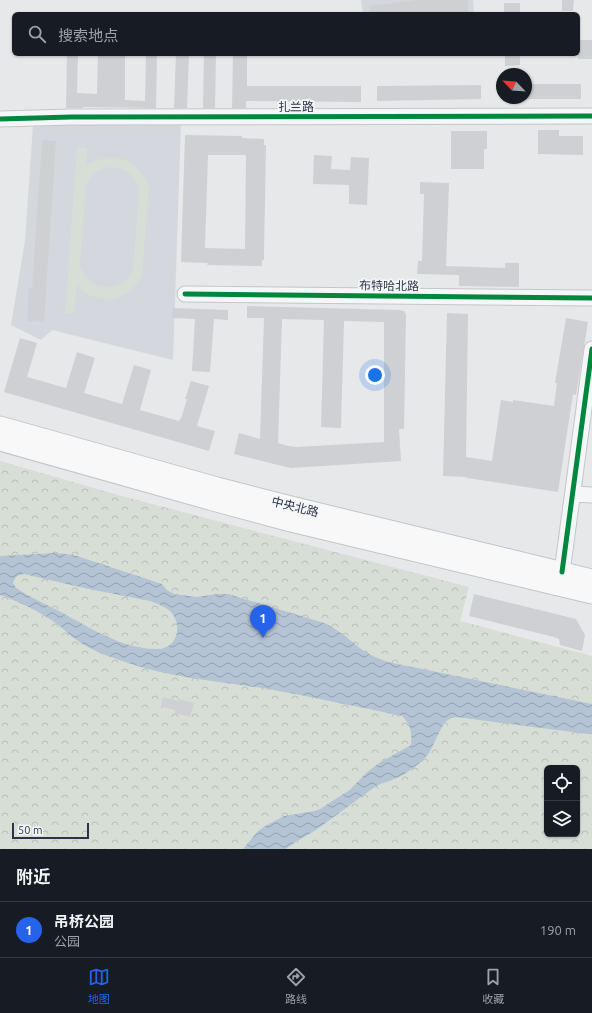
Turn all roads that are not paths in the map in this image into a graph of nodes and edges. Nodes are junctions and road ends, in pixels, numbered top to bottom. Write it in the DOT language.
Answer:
graph roads {
  1 [pos="592,116"];
  2 [pos="0,119"];
  3 [pos="185,294"];
  4 [pos="592,298"];
  5 [pos="592,349"];
  6 [pos="0,426"];
  7 [pos="0,441"];
  8 [pos="573,494"];
  9 [pos="592,495"];
  10 [pos="562,572"];
  11 [pos="592,578"];
  12 [pos="592,594"];
  1 -- 2 [label="street, 扎兰路"];
  3 -- 4 [label="street, 布特哈北路"];
  5 -- 8 [label="street"];
  6 -- 10 [label="main road, 中央北路"];
  7 -- 12 [label="main road, 中央北路"];
  8 -- 9 [label="street"];
  8 -- 10 [label="street"];
  10 -- 11 [label="main road, 中央北路"];
}
